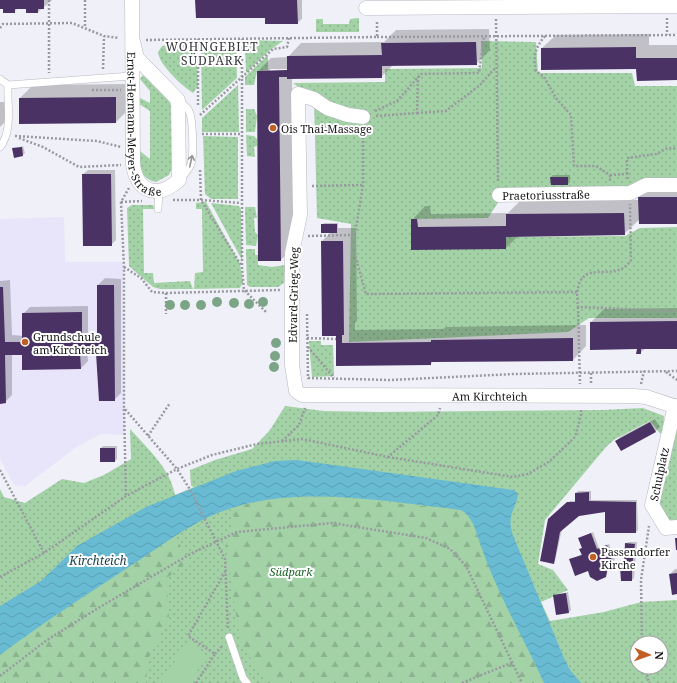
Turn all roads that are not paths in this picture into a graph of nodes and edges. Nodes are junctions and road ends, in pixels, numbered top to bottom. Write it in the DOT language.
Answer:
graph roads {
  1 [pos="132,0"];
  2 [pos="370,5"];
  3 [pos="677,6"];
  4 [pos="133,40"];
  5 [pos="131,76"];
  6 [pos="0,79"];
  7 [pos="8,85"];
  8 [pos="178,100"];
  9 [pos="3,102"];
  10 [pos="363,117"];
  11 [pos="0,147"];
  12 [pos="179,180"];
  13 [pos="677,185"];
  14 [pos="158,195"];
  15 [pos="499,195"];
  16 [pos="158,209"];
  17 [pos="302,395"];
  18 [pos="676,406"];
  19 [pos="677,527"];
  20 [pos="229,637"];
  21 [pos="247,683"];
  1 -- 4 [label="street, Ernst-Hermann-Meyer-Straße"];
  2 -- 3 [label="street"];
  4 -- 5 [label="street, Ernst-Hermann-Meyer-Straße"];
  4 -- 8 [label="street, Ernst-Hermann-Meyer-Straße"];
  5 -- 7 [label="lane"];
  5 -- 14 [label="street, Ernst-Hermann-Meyer-Straße"];
  6 -- 7 [label="lane"];
  7 -- 9 [label="lane"];
  8 -- 12 [label="street, Ernst-Hermann-Meyer-Straße"];
  12 -- 8 [label="lane, one-way"];
  9 -- 11 [label="lane"];
  10 -- 17 [label="street, Edvard-Grieg-Weg"];
  12 -- 14 [label="street, Ernst-Hermann-Meyer-Straße"];
  13 -- 15 [label="street, Praetoriusstraße"];
  14 -- 16 [label="lane"];
  17 -- 18 [label="street, Am Kirchteich"];
  18 -- 19 [label="street, Schulplatz"];
  20 -- 21 [label="lane"];
}
